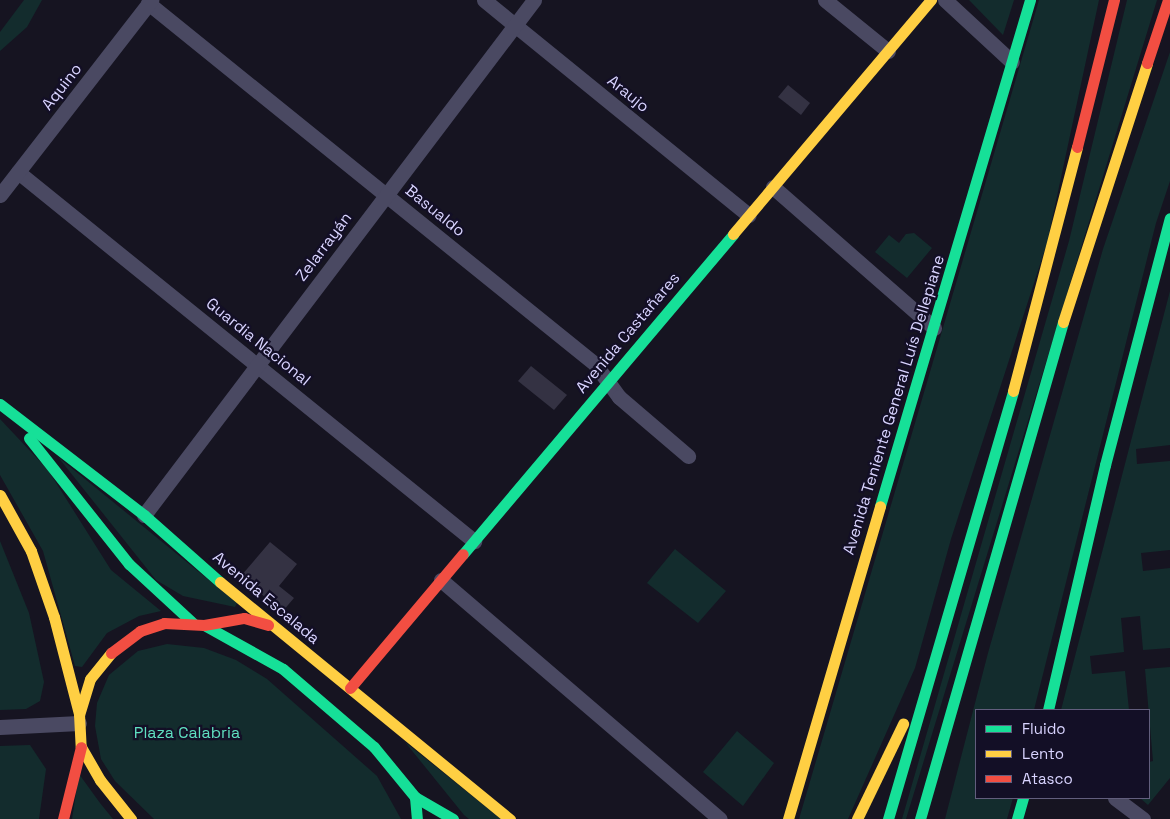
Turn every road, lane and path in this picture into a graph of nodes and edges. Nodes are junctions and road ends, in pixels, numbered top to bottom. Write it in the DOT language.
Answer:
graph roads {
  1 [pos="484,0"];
  2 [pos="534,0"];
  3 [pos="825,0"];
  4 [pos="931,0"];
  5 [pos="946,0"];
  6 [pos="1030,0"];
  7 [pos="1114,0"];
  8 [pos="1168,0"];
  9 [pos="149,2"];
  10 [pos="515,25"];
  11 [pos="888,51"];
  12 [pos="1012,62"];
  13 [pos="18,172"];
  14 [pos="773,187"];
  15 [pos="0,194"];
  16 [pos="386,194"];
  17 [pos="749,215"];
  18 [pos="1170,218"];
  19 [pos="934,328"];
  20 [pos="258,364"];
  21 [pos="609,382"];
  22 [pos="0,405"];
  23 [pos="688,456"];
  24 [pos="0,495"];
  25 [pos="144,515"];
  26 [pos="474,540"];
  27 [pos="441,580"];
  28 [pos="199,625"];
  29 [pos="270,626"];
  30 [pos="936,656"];
  31 [pos="965,669"];
  32 [pos="350,688"];
  33 [pos="1048,709"];
  34 [pos="79,718"];
  35 [pos="387,720"];
  36 [pos="0,727"];
  37 [pos="81,747"];
  38 [pos="404,750"];
  39 [pos="405,766"];
  40 [pos="406,782"];
  41 [pos="945,782"];
  42 [pos="415,798"];
  43 [pos="1024,799"];
  44 [pos="1117,799"];
  45 [pos="63,819"];
  46 [pos="131,819"];
  47 [pos="417,819"];
  48 [pos="454,819"];
  49 [pos="510,819"];
  50 [pos="720,819"];
  51 [pos="788,819"];
  52 [pos="857,819"];
  53 [pos="888,819"];
  54 [pos="920,819"];
  55 [pos="1017,819"];
  56 [pos="1143,819"];
  1 -- 10 [label="street, Araujo"];
  2 -- 10 [label="street, Zelarrayán"];
  3 -- 11 [label="street"];
  4 -- 11 [label="main road, Avenida Castañares"];
  5 -- 12 [label="street"];
  6 -- 12 [label="main road, Avenida Teniente General Luís Dellepiane"];
  7 -- 30 [label="main road"];
  8 -- 31 [label="main road"];
  9 -- 13 [label="street, Aquino"];
  9 -- 16 [label="street, Basualdo"];
  10 -- 16 [label="street, Zelarrayán"];
  10 -- 17 [label="street, Araujo"];
  11 -- 14 [label="main road, Avenida Castañares"];
  12 -- 19 [label="main road, Avenida Teniente General Luís Dellepiane"];
  13 -- 15 [label="street, Aquino"];
  13 -- 20 [label="street, Guardia Nacional"];
  14 -- 17 [label="main road, Avenida Castañares"];
  14 -- 19 [label="street"];
  16 -- 20 [label="street, Zelarrayán"];
  16 -- 21 [label="street, Basualdo"];
  17 -- 21 [label="main road, Avenida Castañares"];
  18 -- 33 [label="main road"];
  19 -- 51 [label="main road, Avenida Teniente General Luís Dellepiane"];
  20 -- 25 [label="street, Zelarrayán"];
  20 -- 26 [label="street, Guardia Nacional"];
  21 -- 23 [label="street, Basualdo"];
  21 -- 26 [label="main road, Avenida Castañares"];
  22 -- 25 [label="main road, Avenida Escalada"];
  22 -- 28 [label="main road, Avenida Escalada"];
  24 -- 34 [label="main road"];
  25 -- 29 [label="main road, Avenida Escalada"];
  26 -- 27 [label="main road, Avenida Castañares"];
  27 -- 32 [label="main road, Avenida Castañares"];
  27 -- 50 [label="street"];
  28 -- 29 [label="main road"];
  28 -- 34 [label="main road"];
  28 -- 40 [label="main road"];
  29 -- 32 [label="main road, Avenida Escalada"];
  30 -- 52 [label="main road"];
  30 -- 53 [label="main road"];
  31 -- 41 [label="main road"];
  31 -- 54 [label="main road"];
  32 -- 35 [label="main road, Avenida Escalada"];
  34 -- 36 [label="street"];
  34 -- 37 [label="main road"];
  35 -- 38 [label="main road"];
  35 -- 49 [label="main road, Avenida Escalada"];
  37 -- 45 [label="main road"];
  37 -- 46 [label="main road"];
  39 -- 40 [label="main road"];
  40 -- 42 [label="main road"];
  42 -- 47 [label="main road"];
  42 -- 48 [label="main road"];
  43 -- 55 [label="main road"];
  44 -- 56 [label="street"];
}
